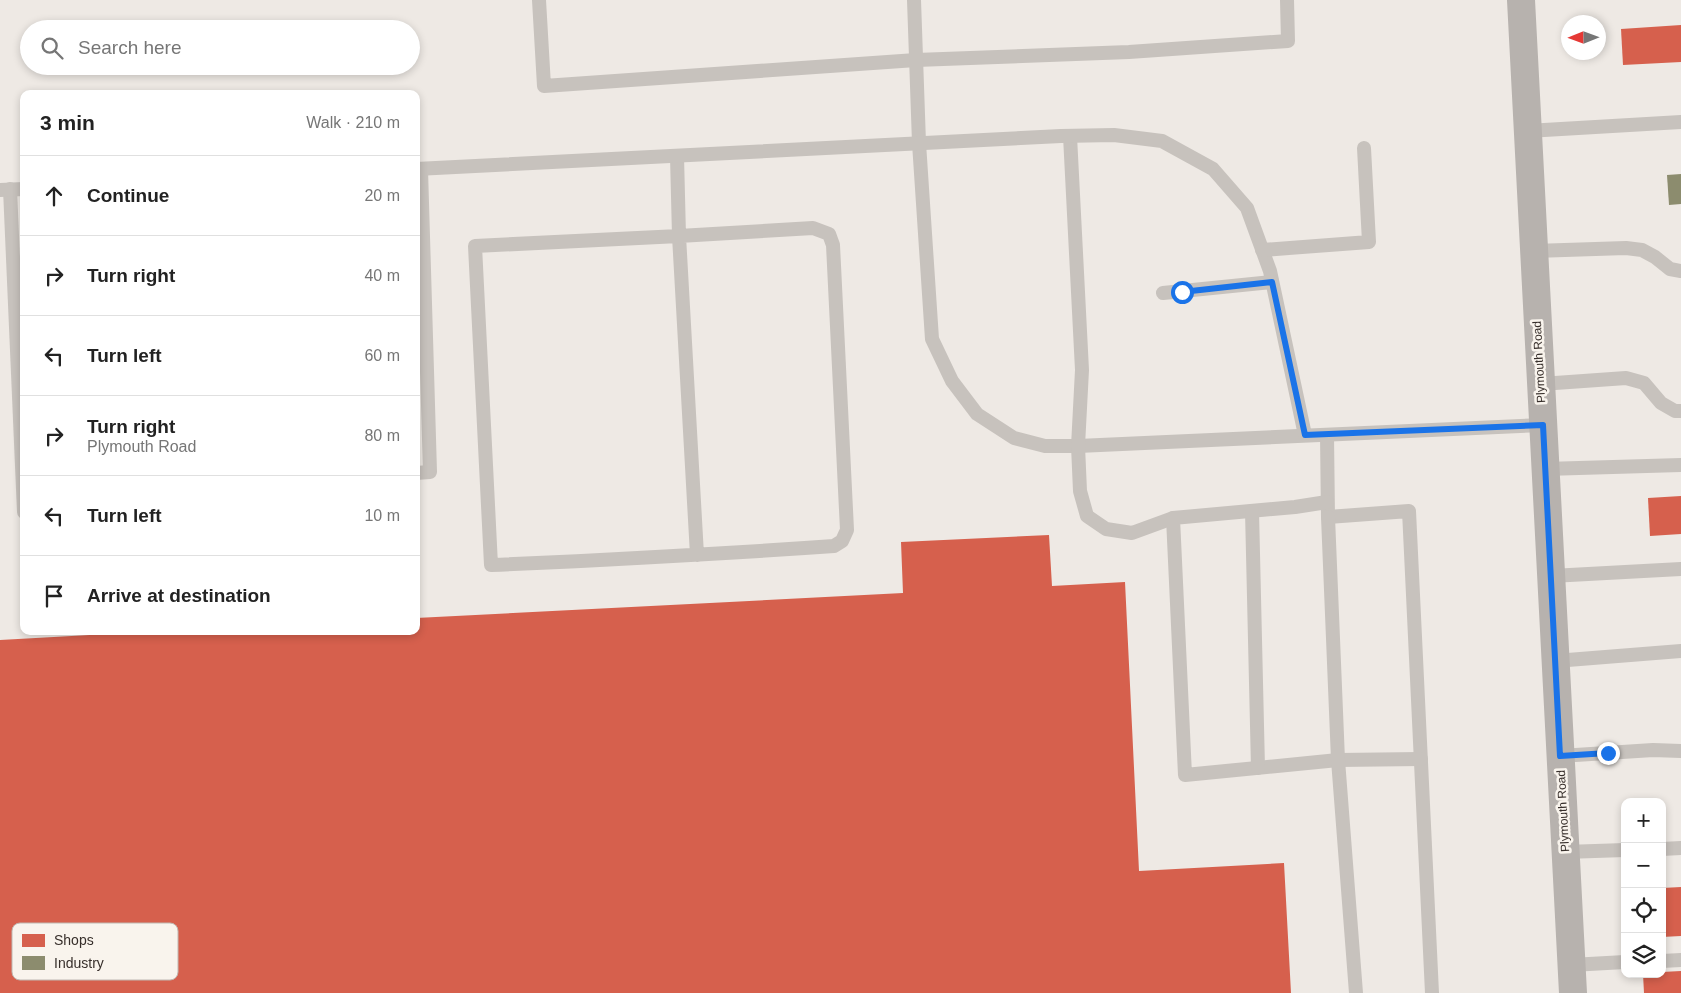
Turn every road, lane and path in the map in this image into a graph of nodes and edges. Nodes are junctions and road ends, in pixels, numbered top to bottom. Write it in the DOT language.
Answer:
graph roads {
  1 [pos="540,0"];
  2 [pos="914,0"];
  3 [pos="1287,0"];
  4 [pos="1521,0"];
  5 [pos="916,60"];
  6 [pos="1681,122"];
  7 [pos="1528,131"];
  8 [pos="1070,136"];
  9 [pos="920,143"];
  10 [pos="1364,148"];
  11 [pos="677,156"];
  12 [pos="420,169"];
  13 [pos="11,189"];
  14 [pos="679,236"];
  15 [pos="420,250"];
  16 [pos="1262,250"];
  17 [pos="1534,251"];
  18 [pos="1681,271"];
  19 [pos="1272,282"];
  20 [pos="1163,294"];
  21 [pos="422,332"];
  22 [pos="1541,384"];
  23 [pos="1681,410"];
  24 [pos="20,413"];
  25 [pos="1543,425"];
  26 [pos="1305,435"];
  27 [pos="1326,435"];
  28 [pos="1078,446"];
  29 [pos="1681,465"];
  30 [pos="1545,469"];
  31 [pos="420,473"];
  32 [pos="1327,502"];
  33 [pos="1252,511"];
  34 [pos="1328,517"];
  35 [pos="1173,518"];
  36 [pos="697,555"];
  37 [pos="1681,569"];
  38 [pos="1551,576"];
  39 [pos="1681,651"];
  40 [pos="1555,662"];
  41 [pos="1681,751"];
  42 [pos="1560,756"];
  43 [pos="1421,759"];
  44 [pos="1338,760"];
  45 [pos="1258,768"];
  46 [pos="1666,848"];
  47 [pos="1681,848"];
  48 [pos="1621,850"];
  49 [pos="1565,852"];
  50 [pos="1681,960"];
  51 [pos="1666,961"];
  52 [pos="1621,962"];
  53 [pos="1571,964"];
  54 [pos="1356,993"];
  55 [pos="1432,993"];
  56 [pos="1573,993"];
  1 -- 5 [label="lane"];
  2 -- 5 [label="lane"];
  3 -- 5 [label="lane"];
  4 -- 7 [label="main road, Plymouth Road"];
  5 -- 9 [label="lane"];
  6 -- 7 [label="lane"];
  7 -- 17 [label="main road, Plymouth Road"];
  8 -- 9 [label="lane"];
  8 -- 16 [label="lane"];
  8 -- 28 [label="lane"];
  9 -- 11 [label="lane"];
  9 -- 28 [label="lane"];
  10 -- 16 [label="lane"];
  11 -- 12 [label="lane"];
  11 -- 14 [label="lane"];
  13 -- 24 [label="lane"];
  14 -- 36 [label="lane"];
  14 -- 36 [label="lane"];
  14 -- 36 [label="lane"];
  15 -- 21 [label="lane"];
  16 -- 19 [label="lane"];
  17 -- 18 [label="lane"];
  17 -- 22 [label="main road, Plymouth Road"];
  19 -- 20 [label="lane"];
  19 -- 26 [label="lane"];
  21 -- 31 [label="lane"];
  22 -- 23 [label="lane"];
  22 -- 25 [label="main road, Plymouth Road"];
  25 -- 27 [label="lane"];
  25 -- 30 [label="main road, Plymouth Road"];
  26 -- 27 [label="lane"];
  26 -- 28 [label="lane"];
  27 -- 32 [label="lane"];
  28 -- 35 [label="lane"];
  29 -- 30 [label="lane"];
  30 -- 38 [label="main road, Plymouth Road"];
  32 -- 33 [label="lane"];
  32 -- 34 [label="lane"];
  33 -- 35 [label="lane"];
  33 -- 45 [label="lane"];
  34 -- 43 [label="lane"];
  34 -- 44 [label="lane"];
  35 -- 45 [label="lane"];
  37 -- 38 [label="lane"];
  38 -- 40 [label="main road, Plymouth Road"];
  39 -- 40 [label="lane"];
  40 -- 42 [label="main road, Plymouth Road"];
  41 -- 42 [label="lane"];
  42 -- 49 [label="main road, Plymouth Road"];
  43 -- 44 [label="lane"];
  43 -- 55 [label="lane"];
  44 -- 45 [label="lane"];
  44 -- 54 [label="lane"];
  46 -- 47 [label="lane"];
  48 -- 49 [label="lane"];
  49 -- 53 [label="main road, Plymouth Road"];
  50 -- 51 [label="lane"];
  52 -- 53 [label="lane"];
  53 -- 56 [label="main road, Plymouth Road"];
}
